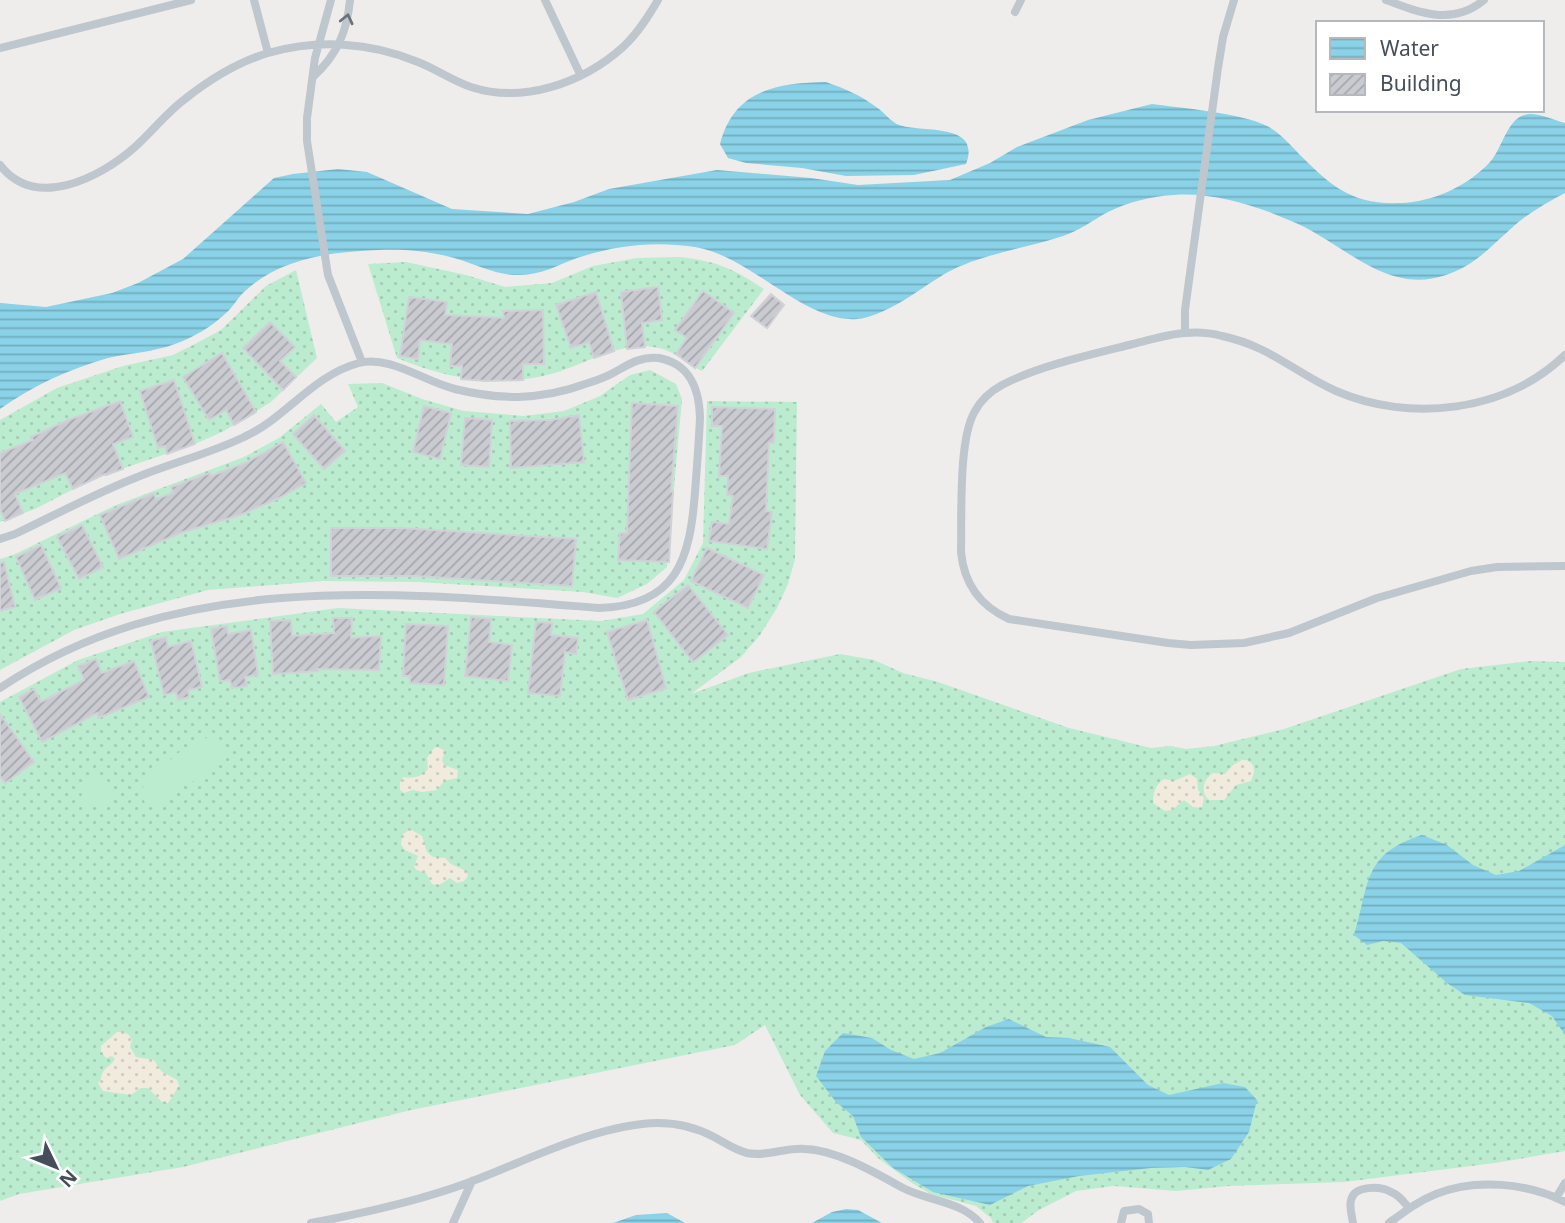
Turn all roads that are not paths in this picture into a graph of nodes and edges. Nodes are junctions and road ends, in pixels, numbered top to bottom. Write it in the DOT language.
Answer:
graph roads {
  1 [pos="191,0"];
  2 [pos="254,0"];
  3 [pos="331,0"];
  4 [pos="350,0"];
  5 [pos="545,0"];
  6 [pos="658,0"];
  7 [pos="1021,0"];
  8 [pos="1234,0"];
  9 [pos="1386,0"];
  10 [pos="1484,0"];
  11 [pos="1015,12"];
  12 [pos="1421,13"];
  13 [pos="1418,21"];
  14 [pos="341,43"];
  15 [pos="317,45"];
  16 [pos="0,48"];
  17 [pos="268,53"];
  18 [pos="580,74"];
  19 [pos="313,77"];
  20 [pos="0,165"];
  21 [pos="1185,333"];
  22 [pos="1565,355"];
  23 [pos="362,362"];
  24 [pos="0,539"];
  25 [pos="1565,566"];
  26 [pos="0,688"];
  27 [pos="472,1181"];
  28 [pos="1565,1183"];
  29 [pos="1556,1198"];
  30 [pos="1565,1202"];
  31 [pos="1408,1207"];
  32 [pos="344,1217"];
  33 [pos="1391,1222"];
  34 [pos="311,1223"];
  35 [pos="354,1223"];
  36 [pos="453,1223"];
  37 [pos="980,1223"];
  38 [pos="1121,1223"];
  39 [pos="1149,1223"];
  40 [pos="1353,1223"];
  1 -- 16 [label="lane"];
  2 -- 17 [label="lane"];
  3 -- 15 [label="lane"];
  14 -- 4 [label="lane, one-way"];
  5 -- 18 [label="lane"];
  6 -- 18 [label="lane"];
  7 -- 11 [label="lane"];
  8 -- 21 [label="lane"];
  9 -- 12 [label="lane"];
  10 -- 12 [label="lane"];
  12 -- 13 [label="lane"];
  14 -- 15 [label="lane"];
  14 -- 18 [label="lane"];
  14 -- 19 [label="lane"];
  15 -- 17 [label="lane"];
  15 -- 19 [label="lane"];
  17 -- 20 [label="lane"];
  19 -- 23 [label="lane"];
  21 -- 22 [label="lane"];
  21 -- 25 [label="lane"];
  23 -- 24 [label="lane"];
  23 -- 26 [label="lane"];
  27 -- 32 [label="lane"];
  27 -- 36 [label="lane"];
  27 -- 37 [label="lane"];
  28 -- 29 [label="lane"];
  29 -- 30 [label="lane"];
  29 -- 31 [label="lane"];
  31 -- 33 [label="lane"];
  31 -- 40 [label="lane"];
  32 -- 34 [label="lane"];
  32 -- 35 [label="lane"];
  38 -- 39 [label="lane"];
}
